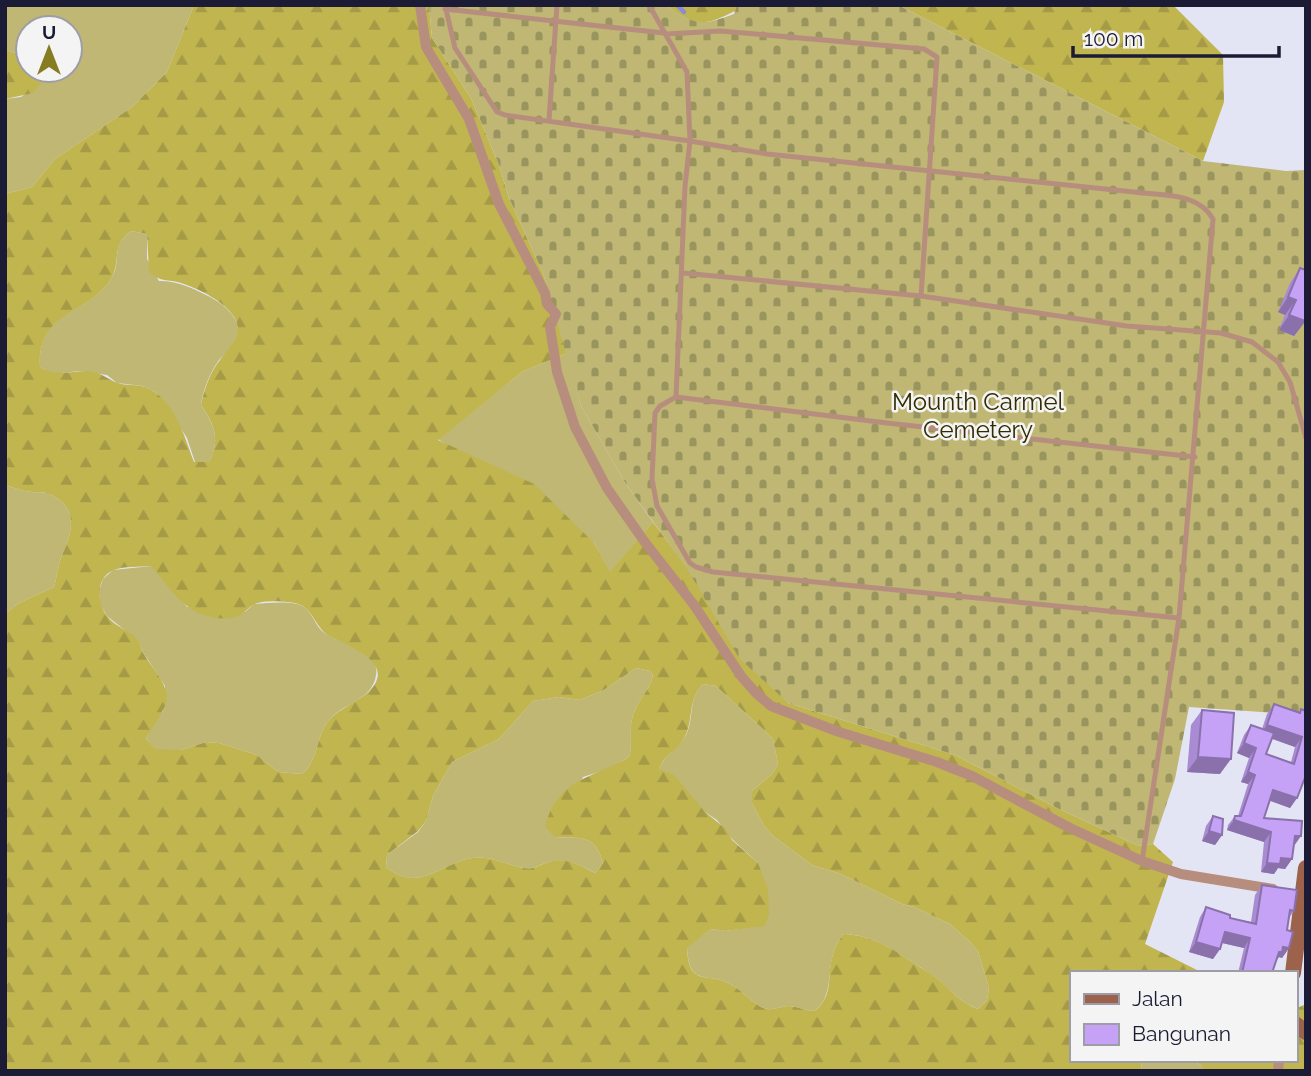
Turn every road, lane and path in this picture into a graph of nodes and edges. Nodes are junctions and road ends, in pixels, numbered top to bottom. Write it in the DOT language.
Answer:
graph roads {
  1 [pos="420,5"];
  2 [pos="557,5"];
  3 [pos="649,5"];
  4 [pos="445,7"];
  5 [pos="556,21"];
  6 [pos="665,33"];
  7 [pos="549,120"];
  8 [pos="690,141"];
  9 [pos="928,171"];
  10 [pos="683,274"];
  11 [pos="921,296"];
  12 [pos="1204,332"];
  13 [pos="676,397"];
  14 [pos="1306,438"];
  15 [pos="1195,457"];
  16 [pos="1179,618"];
  17 [pos="1142,861"];
  18 [pos="1306,868"];
  19 [pos="1303,893"];
  20 [pos="1293,971"];
  1 -- 17 [label="street"];
  2 -- 5 [label="lane"];
  3 -- 6 [label="lane"];
  4 -- 5 [label="lane"];
  4 -- 7 [label="lane"];
  5 -- 6 [label="lane"];
  5 -- 7 [label="lane"];
  6 -- 8 [label="lane"];
  6 -- 9 [label="lane"];
  7 -- 8 [label="lane"];
  8 -- 9 [label="lane"];
  8 -- 10 [label="lane"];
  9 -- 11 [label="lane"];
  9 -- 12 [label="lane"];
  10 -- 11 [label="lane"];
  10 -- 13 [label="lane"];
  11 -- 12 [label="lane"];
  12 -- 14 [label="lane"];
  12 -- 15 [label="lane"];
  13 -- 15 [label="lane"];
  13 -- 16 [label="lane"];
  15 -- 16 [label="lane"];
  16 -- 17 [label="lane"];
  17 -- 19 [label="street"];
  18 -- 19 [label="main road"];
  19 -- 20 [label="main road"];
}
